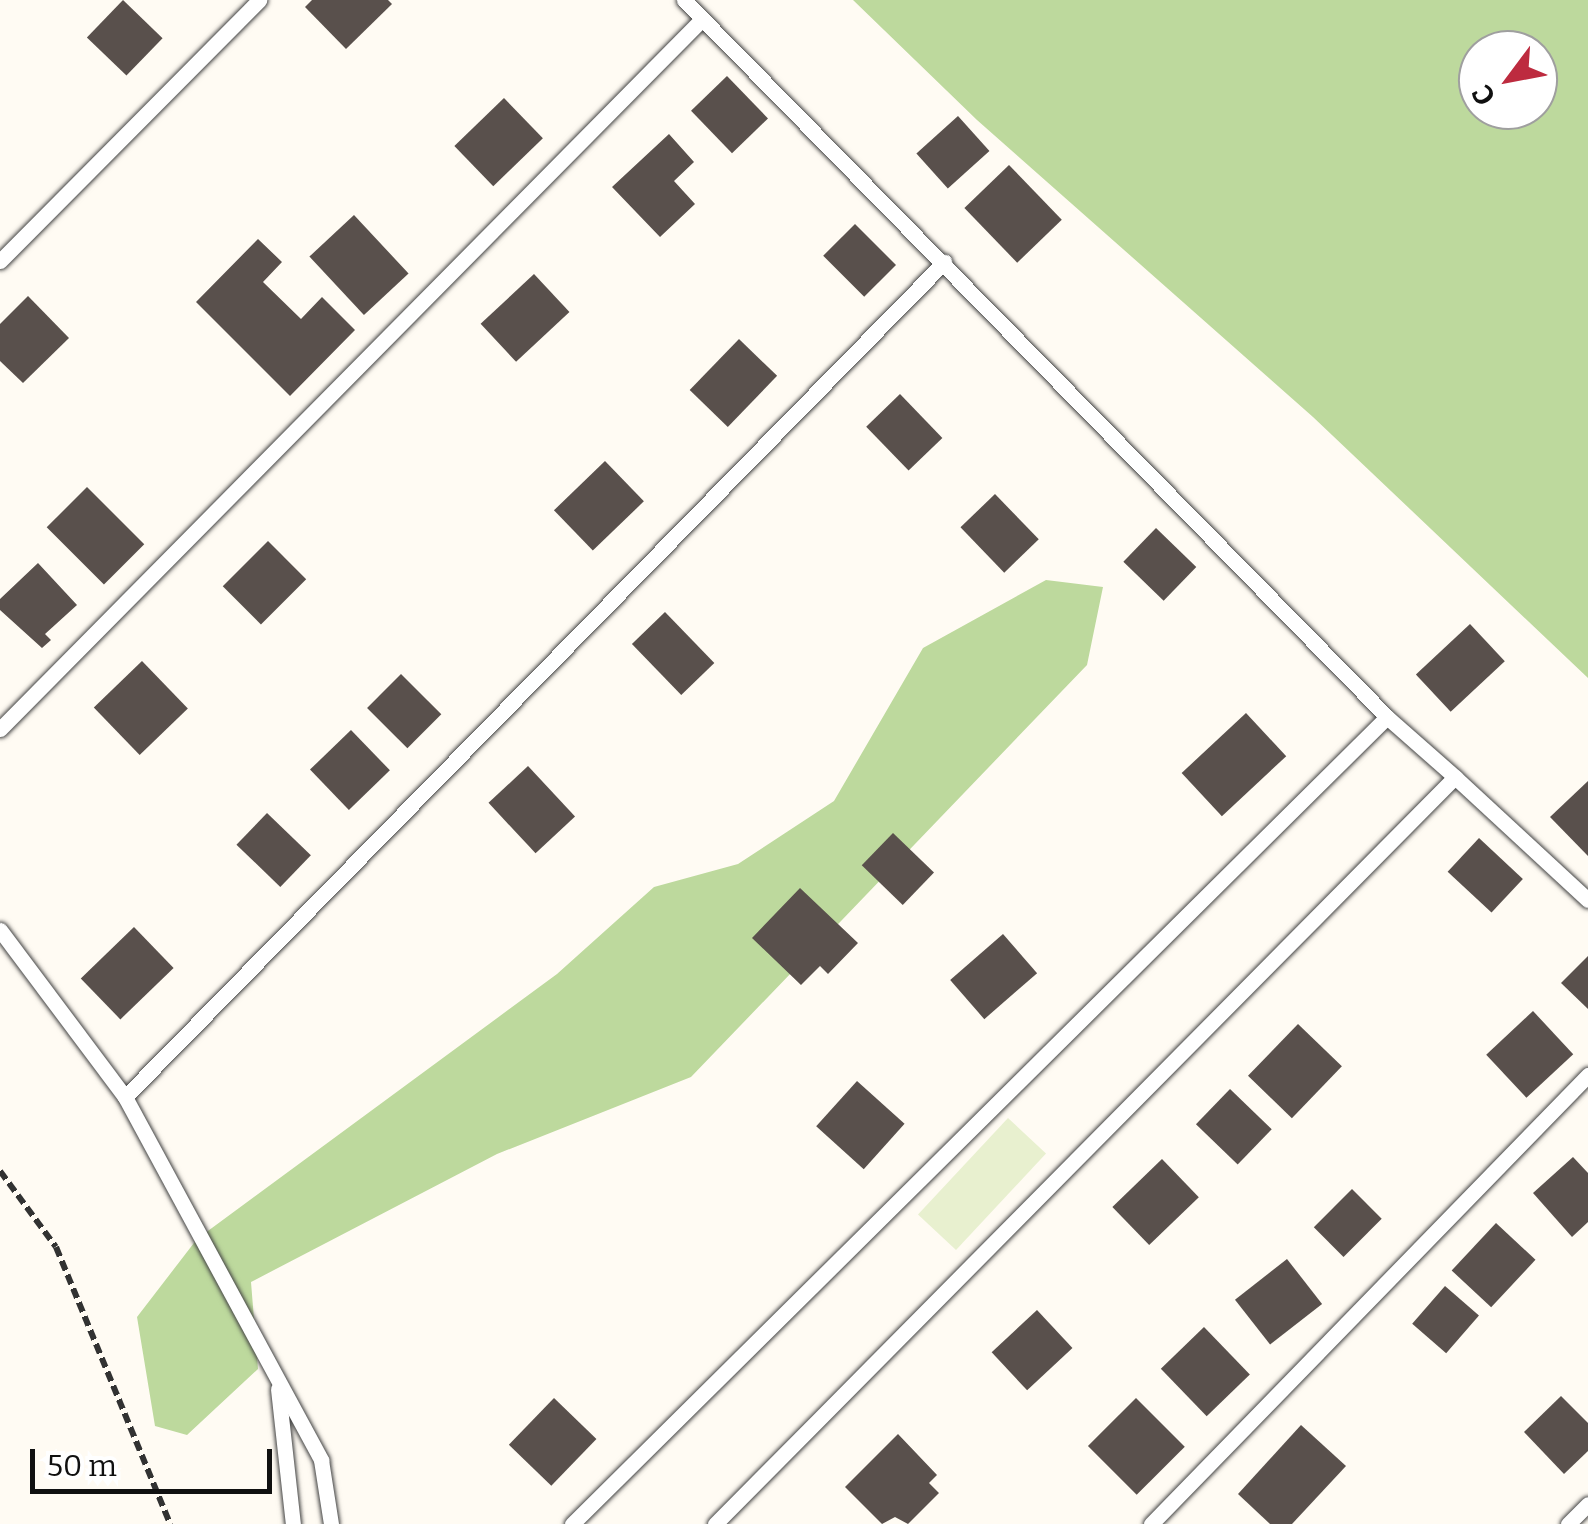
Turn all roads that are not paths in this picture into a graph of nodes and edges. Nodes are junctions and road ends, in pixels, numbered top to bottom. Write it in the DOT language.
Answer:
graph roads {
  1 [pos="259,0"];
  2 [pos="684,0"];
  3 [pos="702,19"];
  4 [pos="0,261"];
  5 [pos="944,262"];
  6 [pos="1387,717"];
  7 [pos="0,730"];
  8 [pos="1455,777"];
  9 [pos="1588,900"];
  10 [pos="0,930"];
  11 [pos="1588,1075"];
  12 [pos="125,1097"];
  13 [pos="277,1380"];
  14 [pos="1588,1504"];
  15 [pos="293,1524"];
  16 [pos="330,1524"];
  17 [pos="572,1524"];
  18 [pos="715,1524"];
  19 [pos="1152,1524"];
  20 [pos="1568,1524"];
  1 -- 4 [label="lane"];
  2 -- 3 [label="lane"];
  3 -- 5 [label="lane"];
  3 -- 7 [label="lane"];
  5 -- 6 [label="lane"];
  5 -- 12 [label="lane"];
  6 -- 8 [label="lane"];
  6 -- 17 [label="lane"];
  8 -- 9 [label="lane"];
  8 -- 18 [label="lane"];
  10 -- 12 [label="lane"];
  11 -- 19 [label="lane"];
  12 -- 13 [label="lane"];
  13 -- 15 [label="lane"];
  13 -- 16 [label="lane"];
  14 -- 20 [label="lane"];
}
